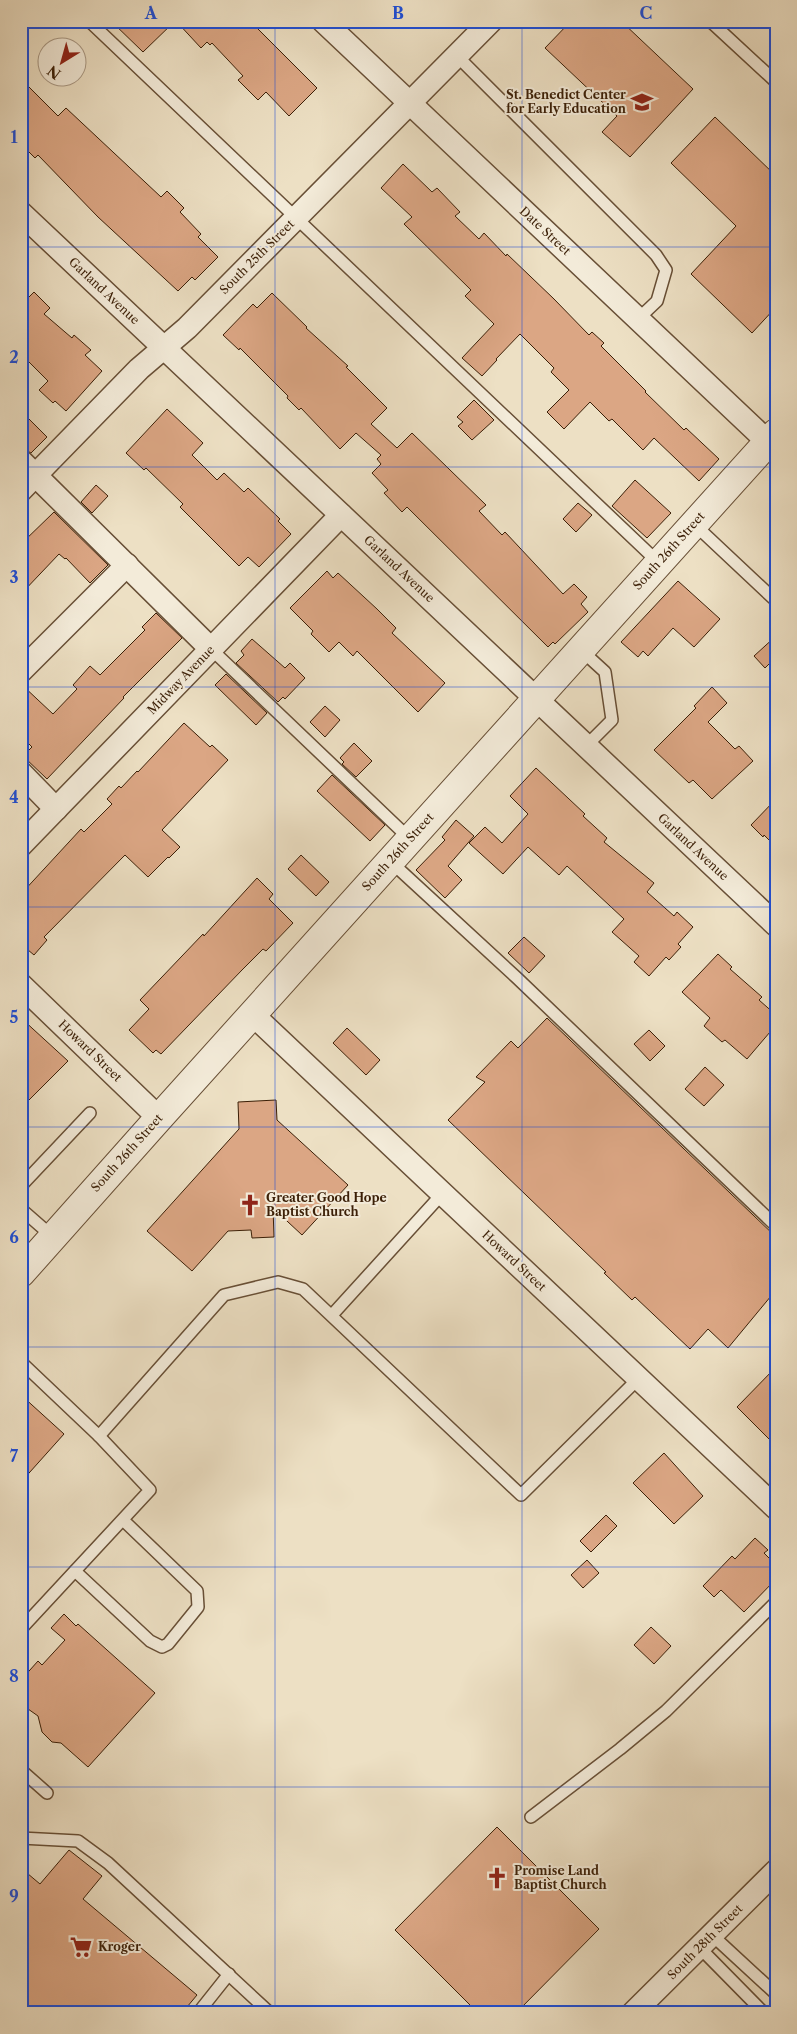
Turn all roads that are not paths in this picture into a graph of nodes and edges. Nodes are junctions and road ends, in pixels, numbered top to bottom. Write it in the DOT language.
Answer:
graph roads {
  1 [pos="89,21"];
  2 [pos="323,21"];
  3 [pos="491,21"];
  4 [pos="710,21"];
  5 [pos="457,56"];
  6 [pos="776,82"];
  7 [pos="410,103"];
  8 [pos="21,213"];
  9 [pos="296,218"];
  10 [pos="638,319"];
  11 [pos="164,347"];
  12 [pos="772,437"];
  13 [pos="26,476"];
  14 [pos="341,515"];
  15 [pos="694,524"];
  16 [pos="659,563"];
  17 [pos="127,565"];
  18 [pos="776,601"];
  19 [pos="211,649"];
  20 [pos="581,650"];
  21 [pos="21,671"];
  22 [pos="537,699"];
  23 [pos="586,746"];
  24 [pos="21,773"];
  25 [pos="56,809"];
  26 [pos="410,839"];
  27 [pos="21,845"];
  28 [pos="390,861"];
  29 [pos="776,925"];
  30 [pos="21,984"];
  31 [pos="252,1014"];
  32 [pos="90,1113"];
  33 [pos="159,1118"];
  34 [pos="21,1186"];
  35 [pos="442,1194"];
  36 [pos="21,1209"];
  37 [pos="776,1226"];
  38 [pos="53,1237"];
  39 [pos="21,1273"];
  40 [pos="332,1315"];
  41 [pos="21,1362"];
  42 [pos="638,1378"];
  43 [pos="99,1436"];
  44 [pos="776,1508"];
  45 [pos="123,1520"];
  46 [pos="75,1571"];
  47 [pos="776,1602"];
  48 [pos="21,1629"];
  49 [pos="21,1770"];
  50 [pos="47,1793"];
  51 [pos="531,1817"];
  52 [pos="21,1838"];
  53 [pos="776,1871"];
  54 [pos="706,1941"];
  55 [pos="229,1974"];
  56 [pos="776,1994"];
  57 [pos="198,2013"];
  58 [pos="270,2013"];
  59 [pos="633,2013"];
  60 [pos="768,2013"];
  1 -- 9 [label="lane"];
  2 -- 7 [label="street, Date Street"];
  3 -- 5 [label="street, South 25th Street"];
  4 -- 6 [label="lane"];
  5 -- 7 [label="street, South 25th Street"];
  5 -- 10 [label="lane"];
  7 -- 9 [label="street, South 25th Street"];
  7 -- 10 [label="street, Date Street"];
  8 -- 11 [label="street, Garland Avenue"];
  9 -- 11 [label="street, South 25th Street"];
  9 -- 16 [label="lane"];
  10 -- 12 [label="street, Date Street"];
  11 -- 13 [label="street, South 25th Street"];
  11 -- 14 [label="street, Garland Avenue"];
  12 -- 15 [label="street, South 26th Street"];
  13 -- 17 [label="street"];
  14 -- 19 [label="street, Midway Avenue"];
  14 -- 22 [label="street, Garland Avenue"];
  15 -- 16 [label="street, South 26th Street"];
  15 -- 18 [label="lane"];
  16 -- 20 [label="street, South 26th Street"];
  17 -- 19 [label="street"];
  17 -- 21 [label="street"];
  19 -- 25 [label="street, Midway Avenue"];
  19 -- 26 [label="lane"];
  20 -- 22 [label="street, South 26th Street"];
  20 -- 23 [label="lane"];
  22 -- 23 [label="street, Garland Avenue"];
  22 -- 26 [label="street, South 26th Street"];
  23 -- 29 [label="street, Garland Avenue"];
  24 -- 25 [label="street"];
  25 -- 27 [label="street, Midway Avenue"];
  26 -- 28 [label="street, South 26th Street"];
  28 -- 31 [label="street, South 26th Street"];
  28 -- 37 [label="lane"];
  30 -- 33 [label="street, Howard Street"];
  31 -- 33 [label="street, South 26th Street"];
  31 -- 35 [label="street, Howard Street"];
  32 -- 34 [label="lane"];
  33 -- 38 [label="street, South 26th Street"];
  35 -- 40 [label="lane"];
  35 -- 42 [label="street, Howard Street"];
  36 -- 38 [label="lane"];
  38 -- 39 [label="street, South 26th Street"];
  40 -- 42 [label="lane"];
  40 -- 43 [label="lane"];
  41 -- 43 [label="lane"];
  42 -- 44 [label="street, Howard Street"];
  43 -- 45 [label="lane"];
  45 -- 46 [label="lane"];
  45 -- 46 [label="lane"];
  46 -- 48 [label="lane"];
  47 -- 51 [label="lane"];
  49 -- 50 [label="lane"];
  52 -- 55 [label="lane"];
  53 -- 54 [label="street, South 28th Street"];
  54 -- 56 [label="lane"];
  54 -- 59 [label="street, South 28th Street"];
  54 -- 60 [label="lane"];
  55 -- 57 [label="lane"];
  55 -- 58 [label="lane"];
}
